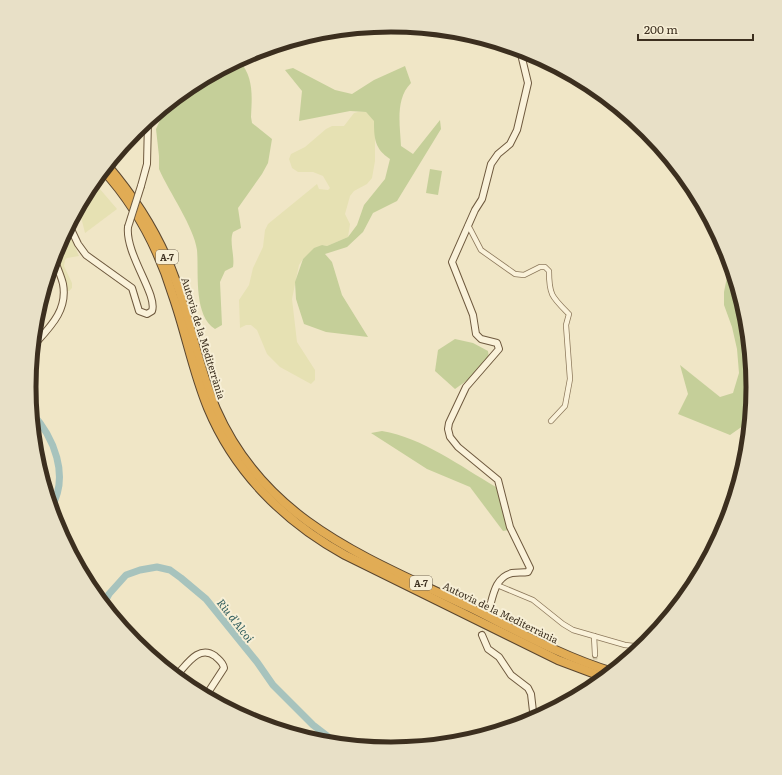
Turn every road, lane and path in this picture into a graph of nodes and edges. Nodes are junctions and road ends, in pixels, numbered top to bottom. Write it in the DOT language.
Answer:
graph roads {
  1 [pos="522,57"];
  2 [pos="148,129"];
  3 [pos="110,169"];
  4 [pos="106,175"];
  5 [pos="468,225"];
  6 [pos="72,231"];
  7 [pos="57,266"];
  8 [pos="39,339"];
  9 [pos="197,366"];
  10 [pos="551,421"];
  11 [pos="245,466"];
  12 [pos="497,585"];
  13 [pos="489,610"];
  14 [pos="482,635"];
  15 [pos="594,636"];
  16 [pos="635,646"];
  17 [pos="595,655"];
  18 [pos="607,670"];
  19 [pos="179,673"];
  20 [pos="599,676"];
  21 [pos="209,693"];
  22 [pos="532,714"];
  1 -- 5 [label="street"];
  2 -- 6 [label="street, bridge"];
  3 -- 9 [label="highway, Autovia de la Mediterrània / A-7"];
  4 -- 9 [label="highway, Autovia de la Mediterrània / A-7"];
  5 -- 10 [label="street"];
  5 -- 12 [label="street"];
  7 -- 8 [label="street"];
  9 -- 11 [label="highway, Autovia de la Mediterrània / A-7"];
  11 -- 18 [label="highway, Autovia de la Mediterrània / A-7"];
  11 -- 20 [label="highway, Autovia de la Mediterrània / A-7"];
  12 -- 13 [label="street"];
  12 -- 15 [label="street"];
  14 -- 22 [label="street"];
  15 -- 16 [label="street"];
  15 -- 17 [label="street"];
  19 -- 21 [label="street"];
}
